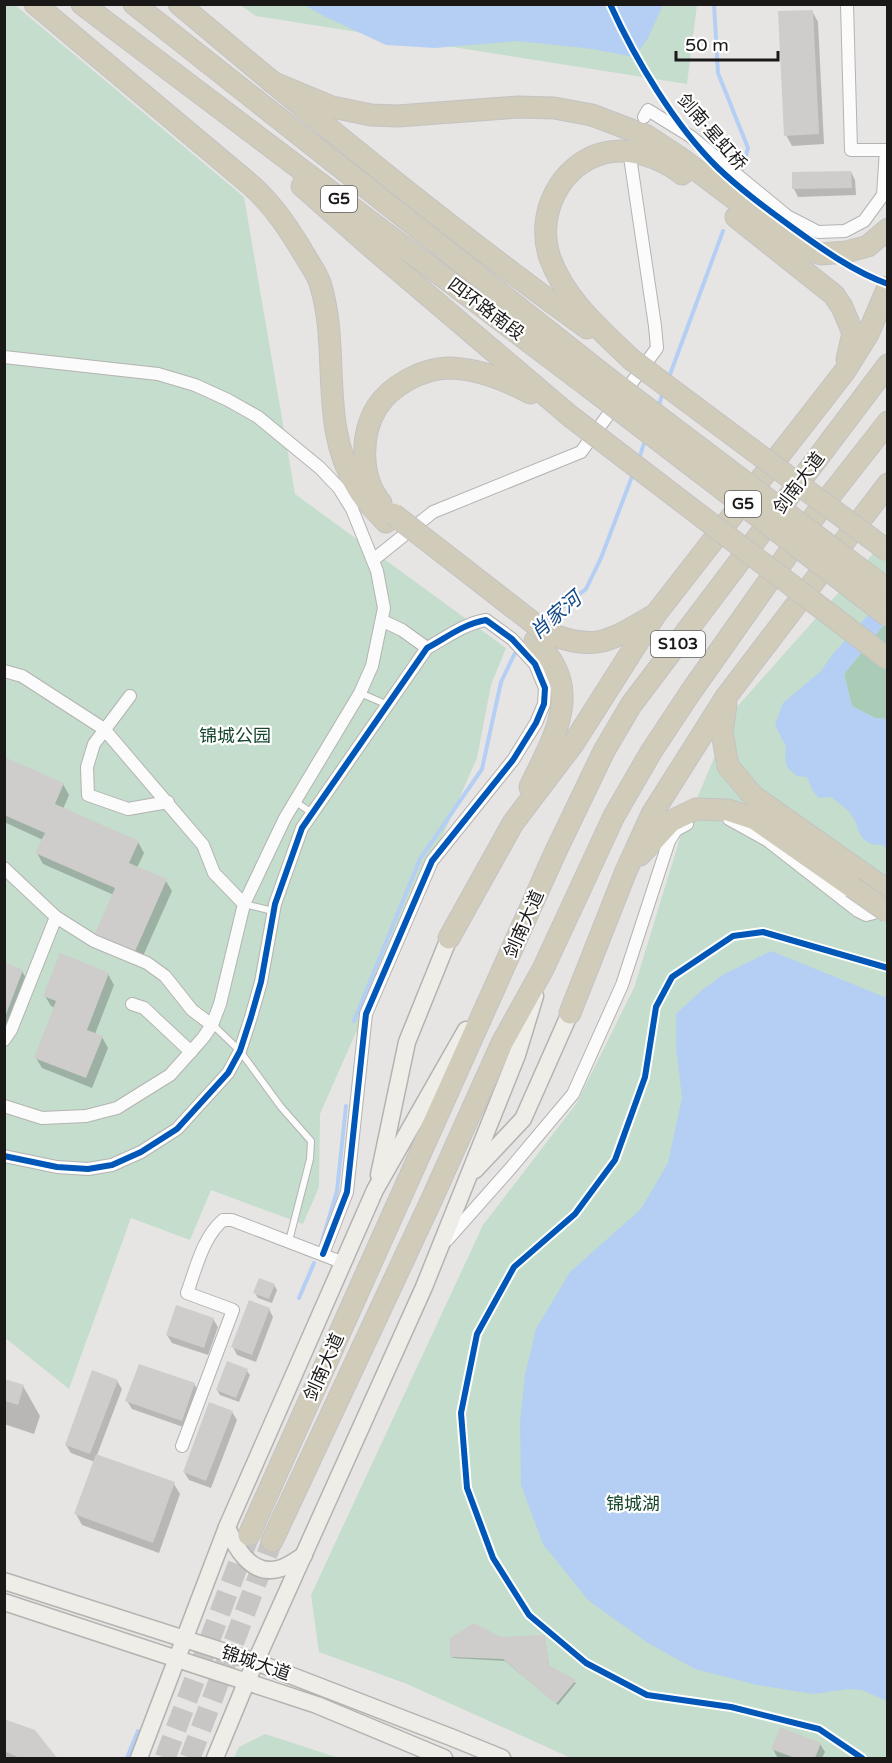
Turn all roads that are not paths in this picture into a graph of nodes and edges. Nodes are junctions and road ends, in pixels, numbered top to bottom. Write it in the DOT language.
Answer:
graph roads {
  1 [pos="35,4"];
  2 [pos="82,4"];
  3 [pos="134,4"];
  4 [pos="179,4"];
  5 [pos="848,4"];
  6 [pos="185,81"];
  7 [pos="272,82"];
  8 [pos="644,117"];
  9 [pos="630,157"];
  10 [pos="888,229"];
  11 [pos="888,287"];
  12 [pos="4,357"];
  13 [pos="632,360"];
  14 [pos="888,365"];
  15 [pos="845,371"];
  16 [pos="605,388"];
  17 [pos="570,416"];
  18 [pos="888,422"];
  19 [pos="888,484"];
  20 [pos="389,518"];
  21 [pos="888,551"];
  22 [pos="373,560"];
  23 [pos="888,590"];
  24 [pos="654,615"];
  25 [pos="888,616"];
  26 [pos="383,621"];
  27 [pos="535,642"];
  28 [pos="427,648"];
  29 [pos="888,659"];
  30 [pos="4,671"];
  31 [pos="360,693"];
  32 [pos="130,696"];
  33 [pos="726,697"];
  34 [pos="388,705"];
  35 [pos="104,729"];
  36 [pos="168,802"];
  37 [pos="296,802"];
  38 [pos="313,813"];
  39 [pos="513,823"];
  40 [pos="4,868"];
  41 [pos="626,871"];
  42 [pos="857,881"];
  43 [pos="888,892"];
  44 [pos="244,904"];
  45 [pos="273,911"];
  46 [pos="888,912"];
  47 [pos="56,917"];
  48 [pos="449,938"];
  49 [pos="512,950"];
  50 [pos="543,969"];
  51 [pos="132,1004"];
  52 [pos="570,1013"];
  53 [pos="212,1025"];
  54 [pos="4,1040"];
  55 [pos="240,1051"];
  56 [pos="191,1052"];
  57 [pos="4,1106"];
  58 [pos="4,1156"];
  59 [pos="468,1177"];
  60 [pos="375,1190"];
  61 [pos="289,1241"];
  62 [pos="440,1248"];
  63 [pos="323,1254"];
  64 [pos="344,1263"];
  65 [pos="182,1446"];
  66 [pos="227,1527"];
  67 [pos="249,1535"];
  68 [pos="273,1541"];
  69 [pos="304,1555"];
  70 [pos="4,1581"];
  71 [pos="4,1602"];
  72 [pos="184,1640"];
  73 [pos="177,1659"];
  74 [pos="256,1662"];
  75 [pos="246,1683"];
  76 [pos="139,1758"];
  77 [pos="215,1758"];
  78 [pos="444,1758"];
  79 [pos="502,1758"];
  1 -- 20 [label="highway"];
  2 -- 6 [label="highway, 四环路南段 / G5"];
  3 -- 16 [label="highway, 四环路南段 / G5"];
  4 -- 7 [label="highway"];
  5 -- 8 [label="street"];
  6 -- 16 [label="highway, 四环路南段 / G5"];
  6 -- 17 [label="highway"];
  7 -- 10 [label="highway"];
  7 -- 13 [label="highway"];
  9 -- 22 [label="street"];
  11 -- 15 [label="highway"];
  12 -- 22 [label="street"];
  13 -- 15 [label="highway"];
  13 -- 21 [label="highway, bridge"];
  14 -- 49 [label="highway, 剑南大道 / S103"];
  15 -- 24 [label="highway"];
  16 -- 23 [label="highway, 四环路南段 / G5, bridge"];
  16 -- 25 [label="highway, 四环路南段 / G5, bridge"];
  17 -- 20 [label="highway"];
  17 -- 29 [label="highway, bridge"];
  18 -- 50 [label="highway, 剑南大道 / S103"];
  19 -- 33 [label="highway"];
  20 -- 27 [label="highway, bridge"];
  22 -- 26 [label="street"];
  24 -- 27 [label="highway"];
  24 -- 39 [label="highway"];
  26 -- 28 [label="street"];
  26 -- 31 [label="street"];
  27 -- 28 [label="street"];
  27 -- 39 [label="highway"];
  27 -- 63 [label="street"];
  28 -- 34 [label="street"];
  30 -- 35 [label="street"];
  31 -- 34 [label="lane"];
  31 -- 37 [label="street"];
  32 -- 35 [label="street"];
  33 -- 41 [label="highway"];
  33 -- 42 [label="highway"];
  34 -- 38 [label="street"];
  35 -- 36 [label="street"];
  35 -- 36 [label="street"];
  36 -- 44 [label="street"];
  37 -- 38 [label="lane"];
  37 -- 44 [label="street"];
  38 -- 45 [label="street"];
  39 -- 48 [label="highway"];
  40 -- 47 [label="street"];
  41 -- 42 [label="highway"];
  41 -- 52 [label="highway"];
  42 -- 43 [label="highway"];
  42 -- 46 [label="highway, bridge"];
  43 -- 62 [label="street"];
  44 -- 45 [label="lane"];
  44 -- 53 [label="street"];
  45 -- 55 [label="street"];
  47 -- 53 [label="street"];
  47 -- 54 [label="street"];
  48 -- 60 [label="main road"];
  49 -- 60 [label="main road"];
  49 -- 67 [label="highway, 剑南大道"];
  50 -- 59 [label="main road"];
  50 -- 68 [label="highway, 剑南大道"];
  51 -- 56 [label="street"];
  52 -- 59 [label="main road"];
  53 -- 55 [label="lane"];
  53 -- 56 [label="street"];
  55 -- 58 [label="street"];
  55 -- 61 [label="lane"];
  56 -- 57 [label="street"];
  59 -- 62 [label="main road"];
  60 -- 64 [label="main road"];
  61 -- 63 [label="street"];
  61 -- 65 [label="street"];
  62 -- 69 [label="main road"];
  63 -- 64 [label="street"];
  64 -- 66 [label="main road"];
  66 -- 69 [label="main road"];
  66 -- 72 [label="main road"];
  69 -- 74 [label="main road"];
  70 -- 72 [label="main road, 锦城大道"];
  71 -- 73 [label="main road, 锦城大道"];
  72 -- 73 [label="main road"];
  72 -- 74 [label="main road, 锦城大道"];
  73 -- 75 [label="main road, 锦城大道"];
  73 -- 76 [label="main road"];
  74 -- 75 [label="main road"];
  74 -- 79 [label="main road, 锦城大道"];
  75 -- 77 [label="main road"];
  75 -- 78 [label="main road, 锦城大道"];
}
